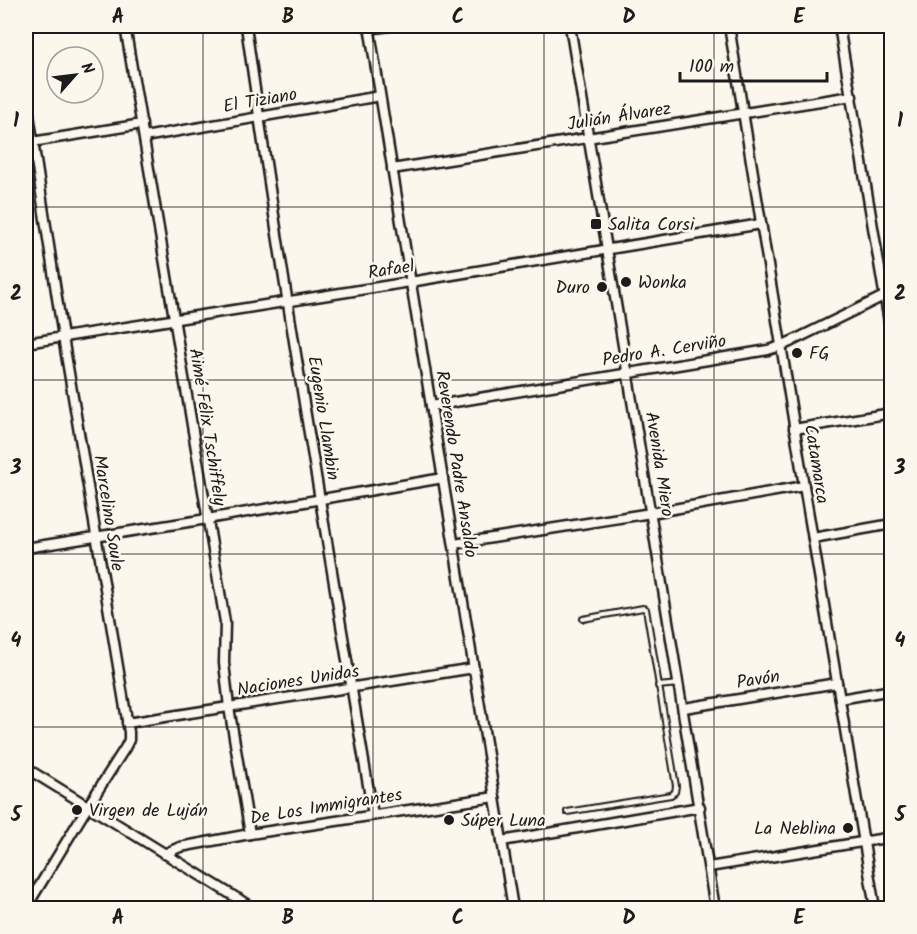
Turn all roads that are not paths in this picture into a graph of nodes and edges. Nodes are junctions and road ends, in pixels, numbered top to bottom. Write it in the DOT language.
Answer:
graph roads {
  1 [pos="125,26"];
  2 [pos="246,26"];
  3 [pos="389,26"];
  4 [pos="570,26"];
  5 [pos="729,26"];
  6 [pos="839,26"];
  7 [pos="369,27"];
  8 [pos="26,95"];
  9 [pos="380,96"];
  10 [pos="852,96"];
  11 [pos="743,113"];
  12 [pos="259,117"];
  13 [pos="142,124"];
  14 [pos="144,137"];
  15 [pos="589,138"];
  16 [pos="29,142"];
  17 [pos="392,169"];
  18 [pos="761,224"];
  19 [pos="607,250"];
  20 [pos="410,282"];
  21 [pos="888,294"];
  22 [pos="289,302"];
  23 [pos="174,319"];
  24 [pos="63,338"];
  25 [pos="891,340"];
  26 [pos="26,343"];
  27 [pos="781,346"];
  28 [pos="629,373"];
  29 [pos="432,406"];
  30 [pos="891,413"];
  31 [pos="794,429"];
  32 [pos="443,478"];
  33 [pos="804,486"];
  34 [pos="321,500"];
  35 [pos="651,513"];
  36 [pos="207,519"];
  37 [pos="891,524"];
  38 [pos="96,537"];
  39 [pos="813,538"];
  40 [pos="454,544"];
  41 [pos="26,548"];
  42 [pos="583,619"];
  43 [pos="474,668"];
  44 [pos="837,683"];
  45 [pos="680,684"];
  46 [pos="658,686"];
  47 [pos="352,688"];
  48 [pos="891,690"];
  49 [pos="840,699"];
  50 [pos="229,708"];
  51 [pos="684,708"];
  52 [pos="127,723"];
  53 [pos="26,768"];
  54 [pos="495,797"];
  55 [pos="88,806"];
  56 [pos="700,807"];
  57 [pos="567,812"];
  58 [pos="373,815"];
  59 [pos="250,834"];
  60 [pos="891,837"];
  61 [pos="502,841"];
  62 [pos="863,841"];
  63 [pos="164,854"];
  64 [pos="709,867"];
  65 [pos="238,899"];
  66 [pos="26,908"];
  67 [pos="233,909"];
  68 [pos="253,909"];
  69 [pos="513,909"];
  70 [pos="715,909"];
  71 [pos="875,909"];
  1 -- 13 [label="street, Aimé Félix Tschiffely"];
  2 -- 12 [label="street, Eugenio Llambin"];
  3 -- 7 [label="street"];
  4 -- 15 [label="street, Avenida Miero"];
  5 -- 11 [label="street, Catamarca"];
  6 -- 10 [label="street"];
  7 -- 9 [label="street, Reverendo Padre Ansaldo"];
  8 -- 16 [label="street, Marcelino Soule"];
  9 -- 12 [label="street, El Tiziano"];
  9 -- 17 [label="street, Reverendo Padre Ansaldo"];
  10 -- 11 [label="street, Julián Álvarez"];
  10 -- 21 [label="street"];
  11 -- 15 [label="street, Julián Álvarez"];
  11 -- 18 [label="street, Catamarca"];
  12 -- 14 [label="street, El Tiziano"];
  12 -- 22 [label="street, Eugenio Llambin"];
  13 -- 14 [label="street, Aimé Félix Tschiffely"];
  13 -- 16 [label="street"];
  14 -- 23 [label="street, Aimé Félix Tschiffely"];
  15 -- 17 [label="street, Julián Álvarez"];
  15 -- 19 [label="street, Avenida Miero"];
  16 -- 24 [label="street, Marcelino Soule"];
  17 -- 20 [label="street, Reverendo Padre Ansaldo"];
  18 -- 19 [label="street, Rafael"];
  18 -- 27 [label="street, Catamarca"];
  19 -- 20 [label="street, Rafael"];
  19 -- 28 [label="street, Avenida Miero"];
  20 -- 22 [label="street, Rafael"];
  20 -- 29 [label="street, Reverendo Padre Ansaldo"];
  21 -- 25 [label="street"];
  21 -- 27 [label="street, Pedro A. Cerviño"];
  22 -- 23 [label="street, Rafael"];
  22 -- 34 [label="street, Eugenio Llambin"];
  23 -- 24 [label="street, Rafael"];
  23 -- 36 [label="street, Aimé Félix Tschiffely"];
  24 -- 26 [label="street, Rafael"];
  24 -- 38 [label="street, Marcelino Soule"];
  27 -- 28 [label="street, Pedro A. Cerviño"];
  27 -- 31 [label="street, Catamarca"];
  28 -- 29 [label="street, Pedro A. Cerviño"];
  28 -- 35 [label="street, Avenida Miero"];
  29 -- 32 [label="street, Reverendo Padre Ansaldo"];
  30 -- 31 [label="street"];
  31 -- 33 [label="street, Catamarca"];
  32 -- 34 [label="street"];
  32 -- 40 [label="street, Reverendo Padre Ansaldo"];
  33 -- 35 [label="street"];
  33 -- 39 [label="street, Catamarca"];
  34 -- 36 [label="street"];
  34 -- 47 [label="street, Eugenio Llambin"];
  35 -- 40 [label="street"];
  35 -- 45 [label="street, Avenida Miero"];
  36 -- 38 [label="street"];
  36 -- 50 [label="street, Aimé Félix Tschiffely"];
  37 -- 39 [label="street"];
  38 -- 41 [label="street"];
  38 -- 52 [label="street, Marcelino Soule"];
  39 -- 44 [label="street, Catamarca"];
  40 -- 43 [label="street, Reverendo Padre Ansaldo"];
  42 -- 46 [label="lane"];
  43 -- 47 [label="street, Naciones Unidas"];
  43 -- 54 [label="street, Reverendo Padre Ansaldo"];
  44 -- 49 [label="street, Catamarca"];
  44 -- 51 [label="street, Pavón"];
  45 -- 46 [label="lane"];
  45 -- 51 [label="street, Avenida Miero"];
  46 -- 57 [label="lane"];
  47 -- 50 [label="street, Naciones Unidas"];
  47 -- 58 [label="street, Eugenio Llambin"];
  48 -- 49 [label="street"];
  49 -- 62 [label="street, Catamarca"];
  50 -- 52 [label="street, Naciones Unidas"];
  50 -- 59 [label="street, Aimé Félix Tschiffely"];
  51 -- 56 [label="street, Avenida Miero"];
  52 -- 55 [label="street, Marcelino Soule"];
  53 -- 55 [label="street"];
  54 -- 58 [label="street, De Los Immigrantes"];
  54 -- 61 [label="street, Reverendo Padre Ansaldo"];
  55 -- 63 [label="street"];
  55 -- 66 [label="street, Marcelino Soule"];
  56 -- 61 [label="street"];
  56 -- 64 [label="street, Avenida Miero"];
  58 -- 59 [label="street, De Los Immigrantes"];
  59 -- 63 [label="street, De Los Immigrantes"];
  60 -- 62 [label="street"];
  61 -- 69 [label="street, Reverendo Padre Ansaldo"];
  62 -- 64 [label="street"];
  62 -- 71 [label="street, Catamarca"];
  63 -- 65 [label="street"];
  64 -- 70 [label="street, Avenida Miero"];
  65 -- 67 [label="street"];
  65 -- 68 [label="street"];
}
